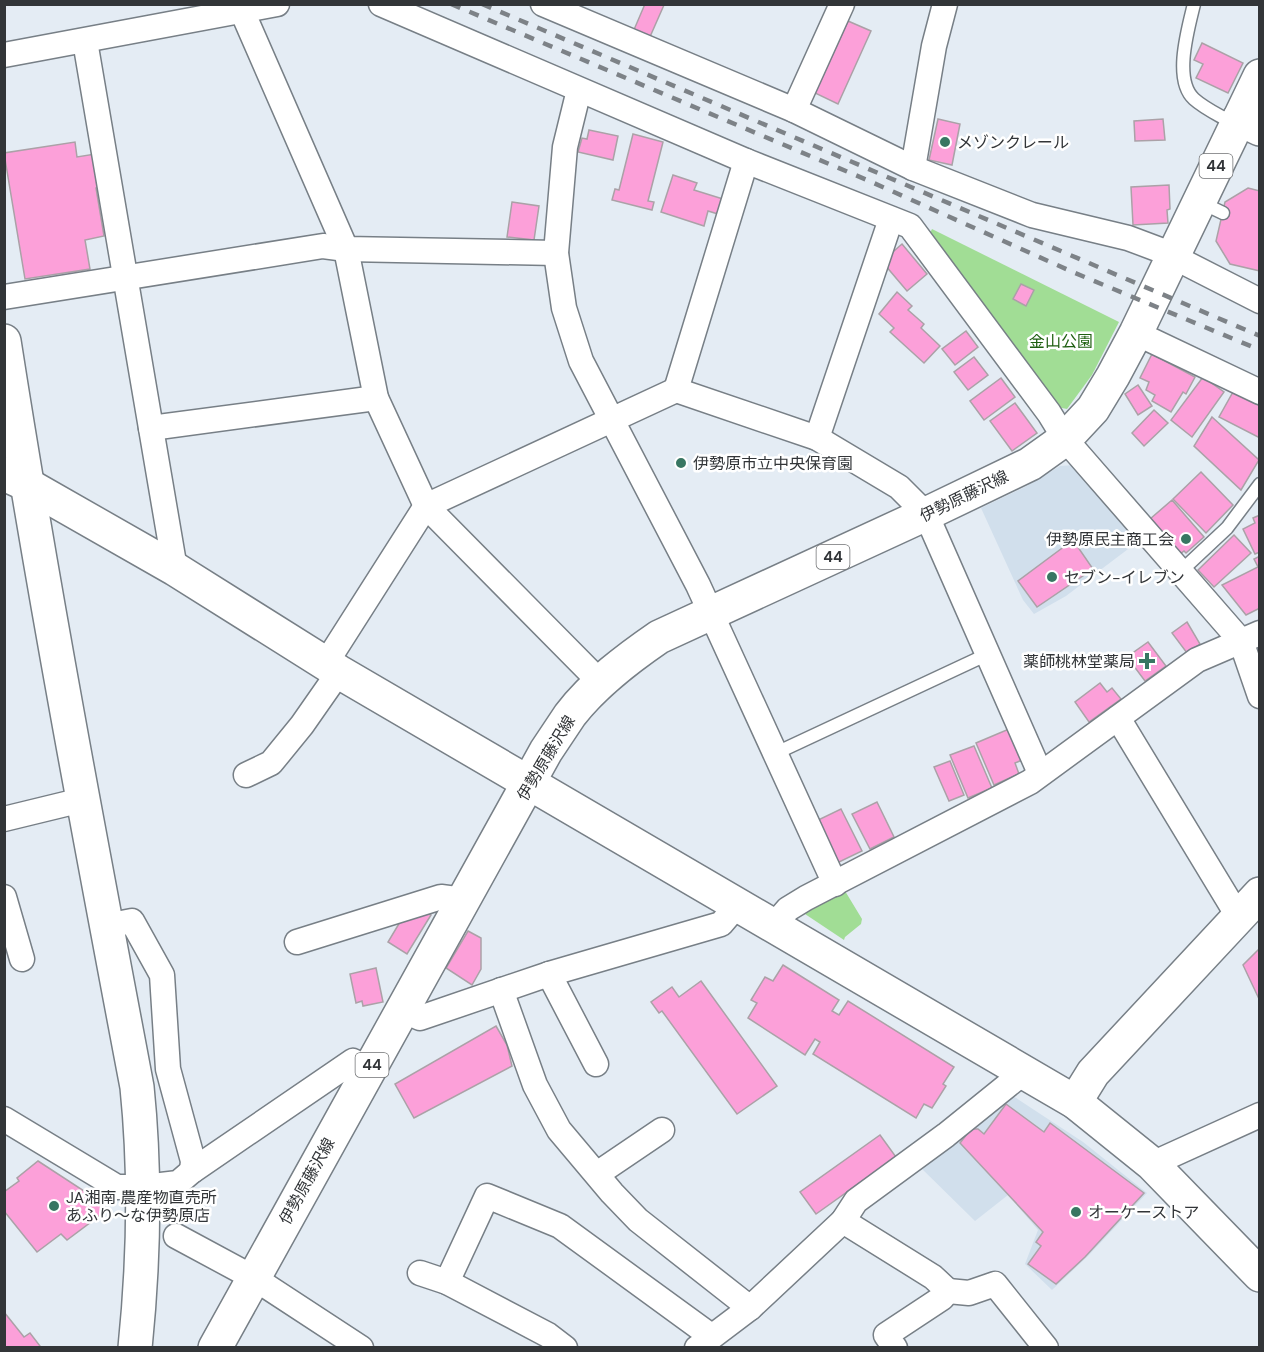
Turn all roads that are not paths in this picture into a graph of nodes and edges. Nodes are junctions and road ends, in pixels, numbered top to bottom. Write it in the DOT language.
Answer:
graph roads {
  1 [pos="277,4"];
  2 [pos="381,4"];
  3 [pos="543,4"];
  4 [pos="842,4"];
  5 [pos="945,4"];
  6 [pos="1194,4"];
  7 [pos="242,11"];
  8 [pos="593,14"];
  9 [pos="84,40"];
  10 [pos="4,56"];
  11 [pos="1260,76"];
  12 [pos="579,90"];
  13 [pos="794,110"];
  14 [pos="1245,125"];
  15 [pos="746,161"];
  16 [pos="913,168"];
  17 [pos="891,219"];
  18 [pos="346,249"];
  19 [pos="556,253"];
  20 [pos="1172,256"];
  21 [pos="126,276"];
  22 [pos="4,297"];
  23 [pos="1260,302"];
  24 [pos="1136,333"];
  25 [pos="4,341"];
  26 [pos="676,390"];
  27 [pos="1260,392"];
  28 [pos="376,398"];
  29 [pos="612,420"];
  30 [pos="151,428"];
  31 [pos="817,438"];
  32 [pos="1065,439"];
  33 [pos="16,479"];
  34 [pos="1260,484"];
  35 [pos="426,506"];
  36 [pos="926,514"];
  37 [pos="175,569"];
  38 [pos="1180,572"];
  39 [pos="711,612"];
  40 [pos="1250,637"];
  41 [pos="988,654"];
  42 [pos="333,668"];
  43 [pos="601,683"];
  44 [pos="1260,696"];
  45 [pos="1118,718"];
  46 [pos="774,754"];
  47 [pos="1040,773"];
  48 [pos="246,776"];
  49 [pos="530,782"];
  50 [pos="82,800"];
  51 [pos="4,819"];
  52 [pos="835,884"];
  53 [pos="4,897"];
  54 [pos="465,900"];
  55 [pos="738,903"];
  56 [pos="1249,905"];
  57 [pos="774,925"];
  58 [pos="106,926"];
  59 [pos="297,942"];
  60 [pos="22,959"];
  61 [pos="549,974"];
  62 [pos="501,990"];
  63 [pos="402,1010"];
  64 [pos="596,1064"];
  65 [pos="369,1070"];
  66 [pos="1024,1072"];
  67 [pos="1075,1102"];
  68 [pos="1260,1115"];
  69 [pos="4,1119"];
  70 [pos="662,1130"];
  71 [pos="1152,1164"];
  72 [pos="192,1171"];
  73 [pos="597,1174"];
  74 [pos="144,1187"];
  75 [pos="843,1221"];
  76 [pos="176,1236"];
  77 [pos="420,1273"];
  78 [pos="1260,1275"];
  79 [pos="254,1278"];
  80 [pos="447,1282"];
  81 [pos="948,1291"];
  82 [pos="750,1308"];
  83 [pos="704,1342"];
  84 [pos="135,1347"];
  85 [pos="215,1347"];
  86 [pos="361,1347"];
  87 [pos="565,1347"];
  88 [pos="895,1347"];
  89 [pos="1046,1347"];
  1 -- 7 [label="street"];
  2 -- 12 [label="street"];
  3 -- 8 [label="street"];
  4 -- 13 [label="street"];
  5 -- 16 [label="street"];
  6 -- 14 [label="lane"];
  7 -- 9 [label="street"];
  7 -- 18 [label="street"];
  8 -- 13 [label="street"];
  9 -- 10 [label="street"];
  9 -- 21 [label="street"];
  11 -- 14 [label="street, 44"];
  12 -- 15 [label="street"];
  12 -- 19 [label="street"];
  13 -- 16 [label="street"];
  14 -- 20 [label="street, 44"];
  15 -- 17 [label="street"];
  15 -- 26 [label="street"];
  16 -- 20 [label="street"];
  17 -- 31 [label="street"];
  17 -- 32 [label="street"];
  18 -- 19 [label="street"];
  18 -- 21 [label="street"];
  18 -- 28 [label="street"];
  19 -- 29 [label="street"];
  20 -- 23 [label="street"];
  20 -- 24 [label="street, 44"];
  21 -- 22 [label="street"];
  21 -- 30 [label="street"];
  24 -- 27 [label="street"];
  24 -- 32 [label="street, 伊勢原藤沢線 / 44"];
  25 -- 33 [label="street"];
  26 -- 29 [label="street"];
  26 -- 31 [label="street"];
  28 -- 30 [label="street"];
  28 -- 35 [label="street"];
  29 -- 35 [label="street"];
  29 -- 39 [label="street"];
  30 -- 37 [label="street"];
  31 -- 36 [label="street"];
  32 -- 36 [label="street, 伊勢原藤沢線 / 44"];
  32 -- 38 [label="street"];
  33 -- 37 [label="street"];
  33 -- 50 [label="street"];
  34 -- 38 [label="lane"];
  35 -- 42 [label="street"];
  35 -- 43 [label="street"];
  36 -- 39 [label="street, 伊勢原藤沢線 / 44"];
  36 -- 41 [label="street"];
  37 -- 42 [label="street"];
  38 -- 40 [label="street"];
  39 -- 43 [label="street, 伊勢原藤沢線 / 44"];
  39 -- 46 [label="street"];
  40 -- 44 [label="street"];
  40 -- 45 [label="street"];
  41 -- 46 [label="lane"];
  41 -- 47 [label="street"];
  42 -- 48 [label="street"];
  42 -- 49 [label="street"];
  43 -- 49 [label="street, 伊勢原藤沢線 / 44"];
  45 -- 47 [label="street"];
  45 -- 56 [label="street"];
  46 -- 52 [label="street"];
  47 -- 52 [label="street"];
  49 -- 54 [label="street, 伊勢原藤沢線 / 44"];
  49 -- 55 [label="street"];
  50 -- 51 [label="street"];
  50 -- 58 [label="street"];
  52 -- 57 [label="street"];
  53 -- 60 [label="street"];
  54 -- 59 [label="street"];
  54 -- 63 [label="street, 伊勢原藤沢線 / 44"];
  55 -- 57 [label="street"];
  55 -- 61 [label="street"];
  56 -- 67 [label="street"];
  57 -- 66 [label="street"];
  58 -- 72 [label="street"];
  58 -- 74 [label="street"];
  61 -- 62 [label="street"];
  61 -- 64 [label="street"];
  62 -- 63 [label="street"];
  62 -- 73 [label="street"];
  63 -- 65 [label="street, 伊勢原藤沢線 / 44"];
  65 -- 72 [label="street"];
  65 -- 79 [label="street, 伊勢原藤沢線 / 44"];
  66 -- 67 [label="street"];
  66 -- 75 [label="street"];
  67 -- 71 [label="street"];
  68 -- 71 [label="street"];
  69 -- 74 [label="street"];
  70 -- 73 [label="street"];
  71 -- 78 [label="street"];
  72 -- 74 [label="street"];
  73 -- 82 [label="street"];
  74 -- 84 [label="street"];
  75 -- 81 [label="street"];
  75 -- 82 [label="street"];
  76 -- 79 [label="street"];
  77 -- 80 [label="street"];
  79 -- 85 [label="street, 伊勢原藤沢線 / 44"];
  79 -- 86 [label="street"];
  80 -- 83 [label="street"];
  80 -- 87 [label="street"];
  81 -- 88 [label="street"];
  81 -- 89 [label="street"];
  82 -- 83 [label="street"];
}
